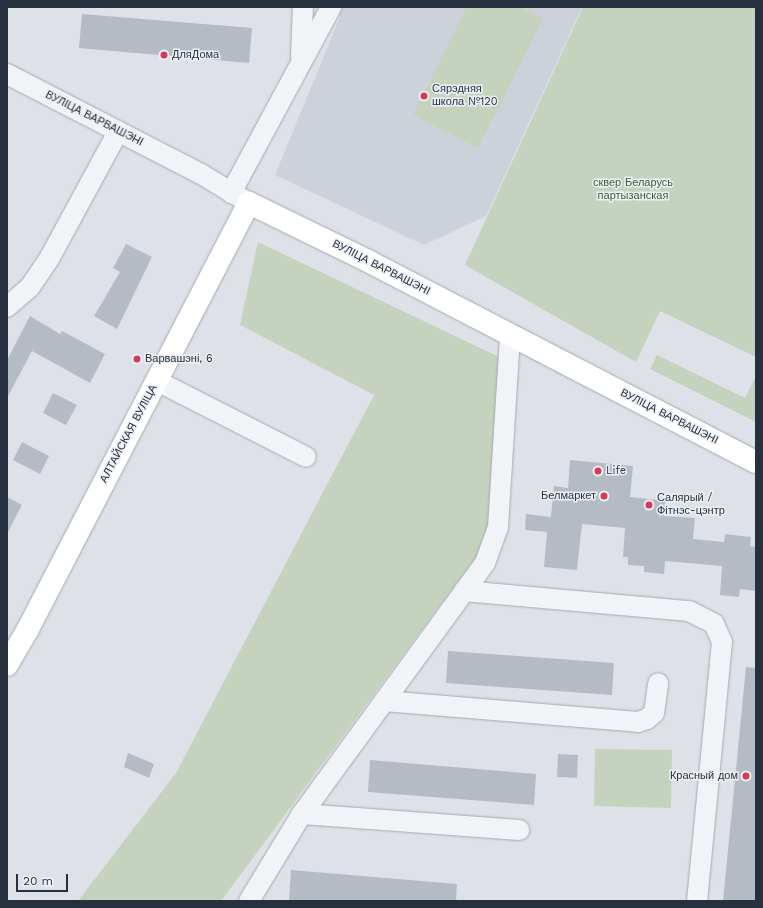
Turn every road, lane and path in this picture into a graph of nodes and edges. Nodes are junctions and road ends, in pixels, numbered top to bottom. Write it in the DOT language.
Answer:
graph roads {
  1 [pos="303,7"];
  2 [pos="331,7"];
  3 [pos="301,60"];
  4 [pos="7,74"];
  5 [pos="118,132"];
  6 [pos="240,198"];
  7 [pos="7,307"];
  8 [pos="510,335"];
  9 [pos="157,381"];
  10 [pos="306,457"];
  11 [pos="756,462"];
  12 [pos="464,591"];
  13 [pos="7,665"];
  14 [pos="658,683"];
  15 [pos="384,701"];
  16 [pos="302,814"];
  17 [pos="519,830"];
  18 [pos="249,901"];
  19 [pos="697,901"];
  1 -- 3 [label="street"];
  2 -- 3 [label="street"];
  3 -- 6 [label="street"];
  4 -- 5 [label="street, ВУЛІЦА ВАРВАШЭНІ"];
  5 -- 6 [label="street, ВУЛІЦА ВАРВАШЭНІ"];
  5 -- 7 [label="street"];
  6 -- 8 [label="main road, ВУЛІЦА ВАРВАШЭНІ"];
  6 -- 9 [label="main road, АЛТАЙСКАЯ ВУЛІЦА"];
  8 -- 11 [label="main road, ВУЛІЦА ВАРВАШЭНІ"];
  8 -- 12 [label="street"];
  9 -- 10 [label="street"];
  9 -- 13 [label="main road, АЛТАЙСКАЯ ВУЛІЦА"];
  12 -- 15 [label="street"];
  12 -- 19 [label="street"];
  14 -- 15 [label="street"];
  15 -- 16 [label="street"];
  16 -- 17 [label="street"];
  16 -- 18 [label="street"];
}
